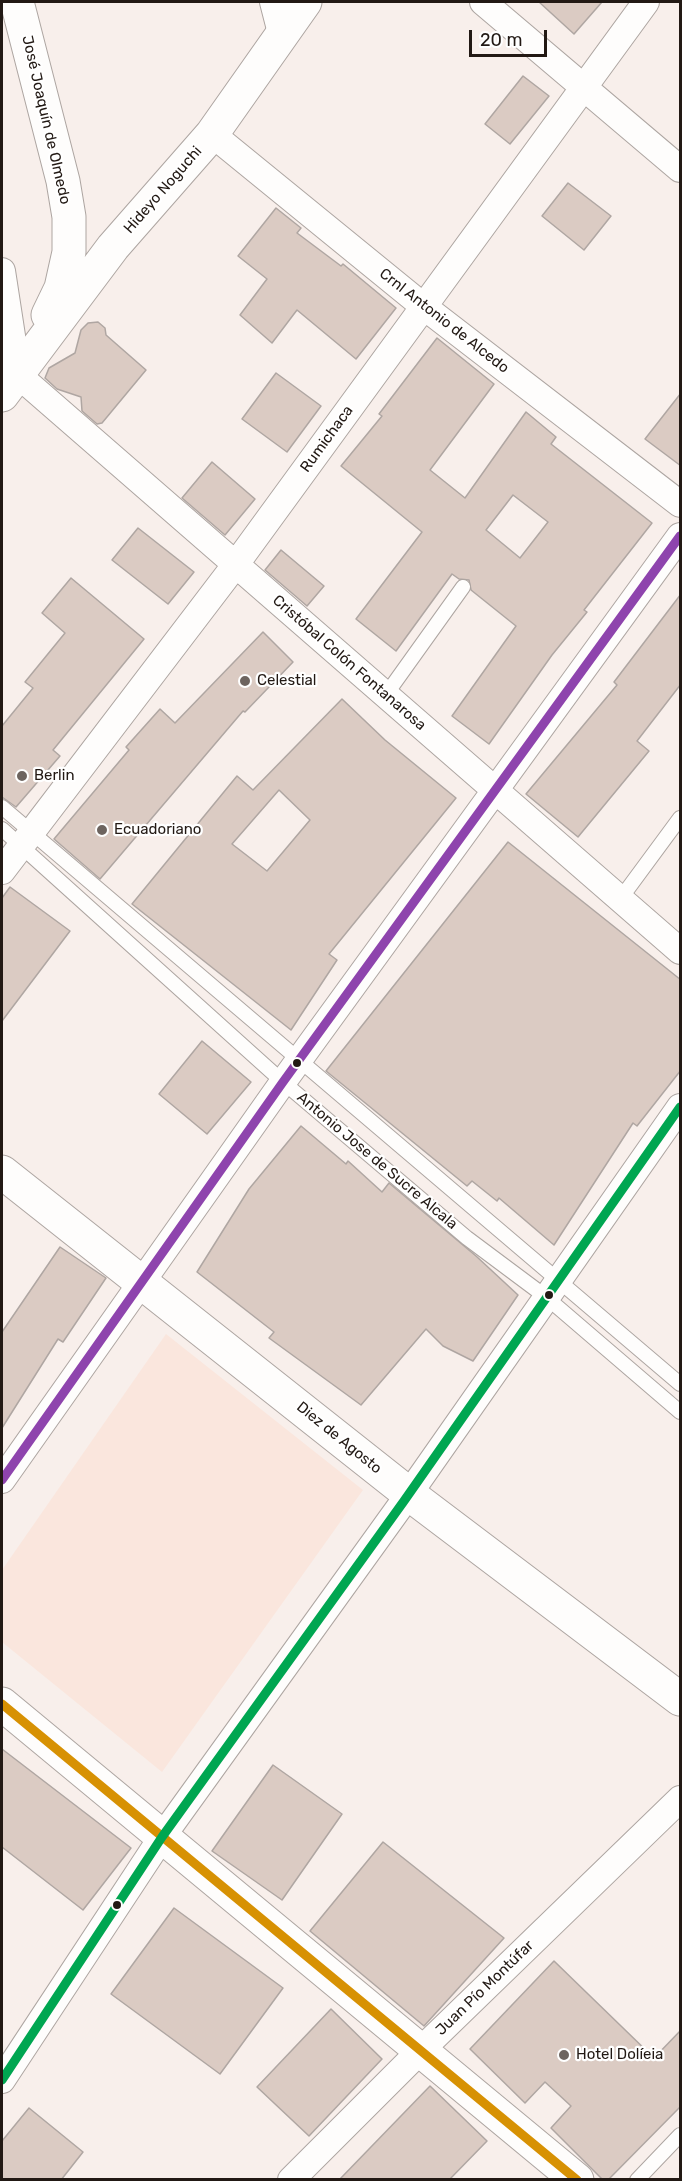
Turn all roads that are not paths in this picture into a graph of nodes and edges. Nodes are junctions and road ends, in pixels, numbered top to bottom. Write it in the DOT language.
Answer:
graph roads {
  1 [pos="17,2"];
  2 [pos="273,2"];
  3 [pos="304,2"];
  4 [pos="483,2"];
  5 [pos="646,2"];
  6 [pos="281,33"];
  7 [pos="583,87"];
  8 [pos="212,134"];
  9 [pos="681,169"];
  10 [pos="2,272"];
  11 [pos="423,306"];
  12 [pos="2,342"];
  13 [pos="7,377"];
  14 [pos="681,504"];
  15 [pos="681,536"];
  16 [pos="236,564"];
  17 [pos="463,586"];
  18 [pos="386,696"];
  19 [pos="494,791"];
  20 [pos="2,807"];
  21 [pos="681,818"];
  22 [pos="18,836"];
  23 [pos="2,871"];
  24 [pos="621,898"];
  25 [pos="681,951"];
  26 [pos="299,1060"];
  27 [pos="283,1082"];
  28 [pos="681,1107"];
  29 [pos="2,1172"];
  30 [pos="142,1281"];
  31 [pos="552,1289"];
  32 [pos="681,1384"];
  33 [pos="681,1412"];
  34 [pos="2,1480"];
  35 [pos="409,1494"];
  36 [pos="681,1699"];
  37 [pos="2,1704"];
  38 [pos="681,1799"];
  39 [pos="162,1837"];
  40 [pos="421,2050"];
  41 [pos="2,2080"];
  42 [pos="681,2135"];
  43 [pos="291,2180"];
  44 [pos="577,2180"];
  45 [pos="637,2180"];
  1 -- 13 [label="street, José Joaquín de Olmedo"];
  2 -- 6 [label="street"];
  3 -- 6 [label="street, Hideyo Noguchi"];
  4 -- 7 [label="street"];
  5 -- 7 [label="street, Rumichaca"];
  6 -- 8 [label="street, Hideyo Noguchi"];
  7 -- 9 [label="street"];
  7 -- 11 [label="street, Rumichaca"];
  8 -- 11 [label="street, Crnl Antonio de Alcedo"];
  8 -- 13 [label="street, Hideyo Noguchi"];
  10 -- 13 [label="street"];
  11 -- 14 [label="street, Crnl Antonio de Alcedo"];
  11 -- 16 [label="street, Rumichaca"];
  12 -- 13 [label="street, Cristóbal Colón Fontanarosa"];
  13 -- 16 [label="street, Cristóbal Colón Fontanarosa"];
  15 -- 19 [label="street"];
  16 -- 18 [label="street, Cristóbal Colón Fontanarosa"];
  16 -- 22 [label="street, Rumichaca"];
  17 -- 18 [label="lane"];
  18 -- 19 [label="street, Cristóbal Colón Fontanarosa"];
  19 -- 24 [label="street, Cristóbal Colón Fontanarosa"];
  19 -- 26 [label="street"];
  20 -- 22 [label="lane, Antonio Jose de Sucre Alcala"];
  21 -- 24 [label="lane"];
  22 -- 23 [label="street, Rumichaca"];
  22 -- 26 [label="lane, Antonio Jose de Sucre Alcala"];
  22 -- 27 [label="lane, Antonio Jose de Sucre Alcala"];
  24 -- 25 [label="street, Cristóbal Colón Fontanarosa"];
  26 -- 27 [label="street"];
  26 -- 31 [label="lane, Antonio Jose de Sucre Alcala"];
  27 -- 30 [label="street"];
  27 -- 31 [label="lane, Antonio Jose de Sucre Alcala"];
  28 -- 31 [label="street"];
  29 -- 30 [label="street, Diez de Agosto"];
  30 -- 34 [label="street"];
  30 -- 35 [label="street, Diez de Agosto"];
  31 -- 32 [label="lane, Antonio Jose de Sucre Alcala"];
  31 -- 33 [label="lane, Antonio Jose de Sucre Alcala"];
  31 -- 35 [label="street"];
  35 -- 36 [label="street, Diez de Agosto"];
  35 -- 39 [label="street"];
  37 -- 39 [label="street"];
  38 -- 40 [label="street, Juan Pío Montúfar"];
  39 -- 40 [label="street"];
  39 -- 41 [label="street"];
  40 -- 43 [label="street, Juan Pío Montúfar"];
  40 -- 44 [label="street"];
  42 -- 45 [label="lane"];
}
